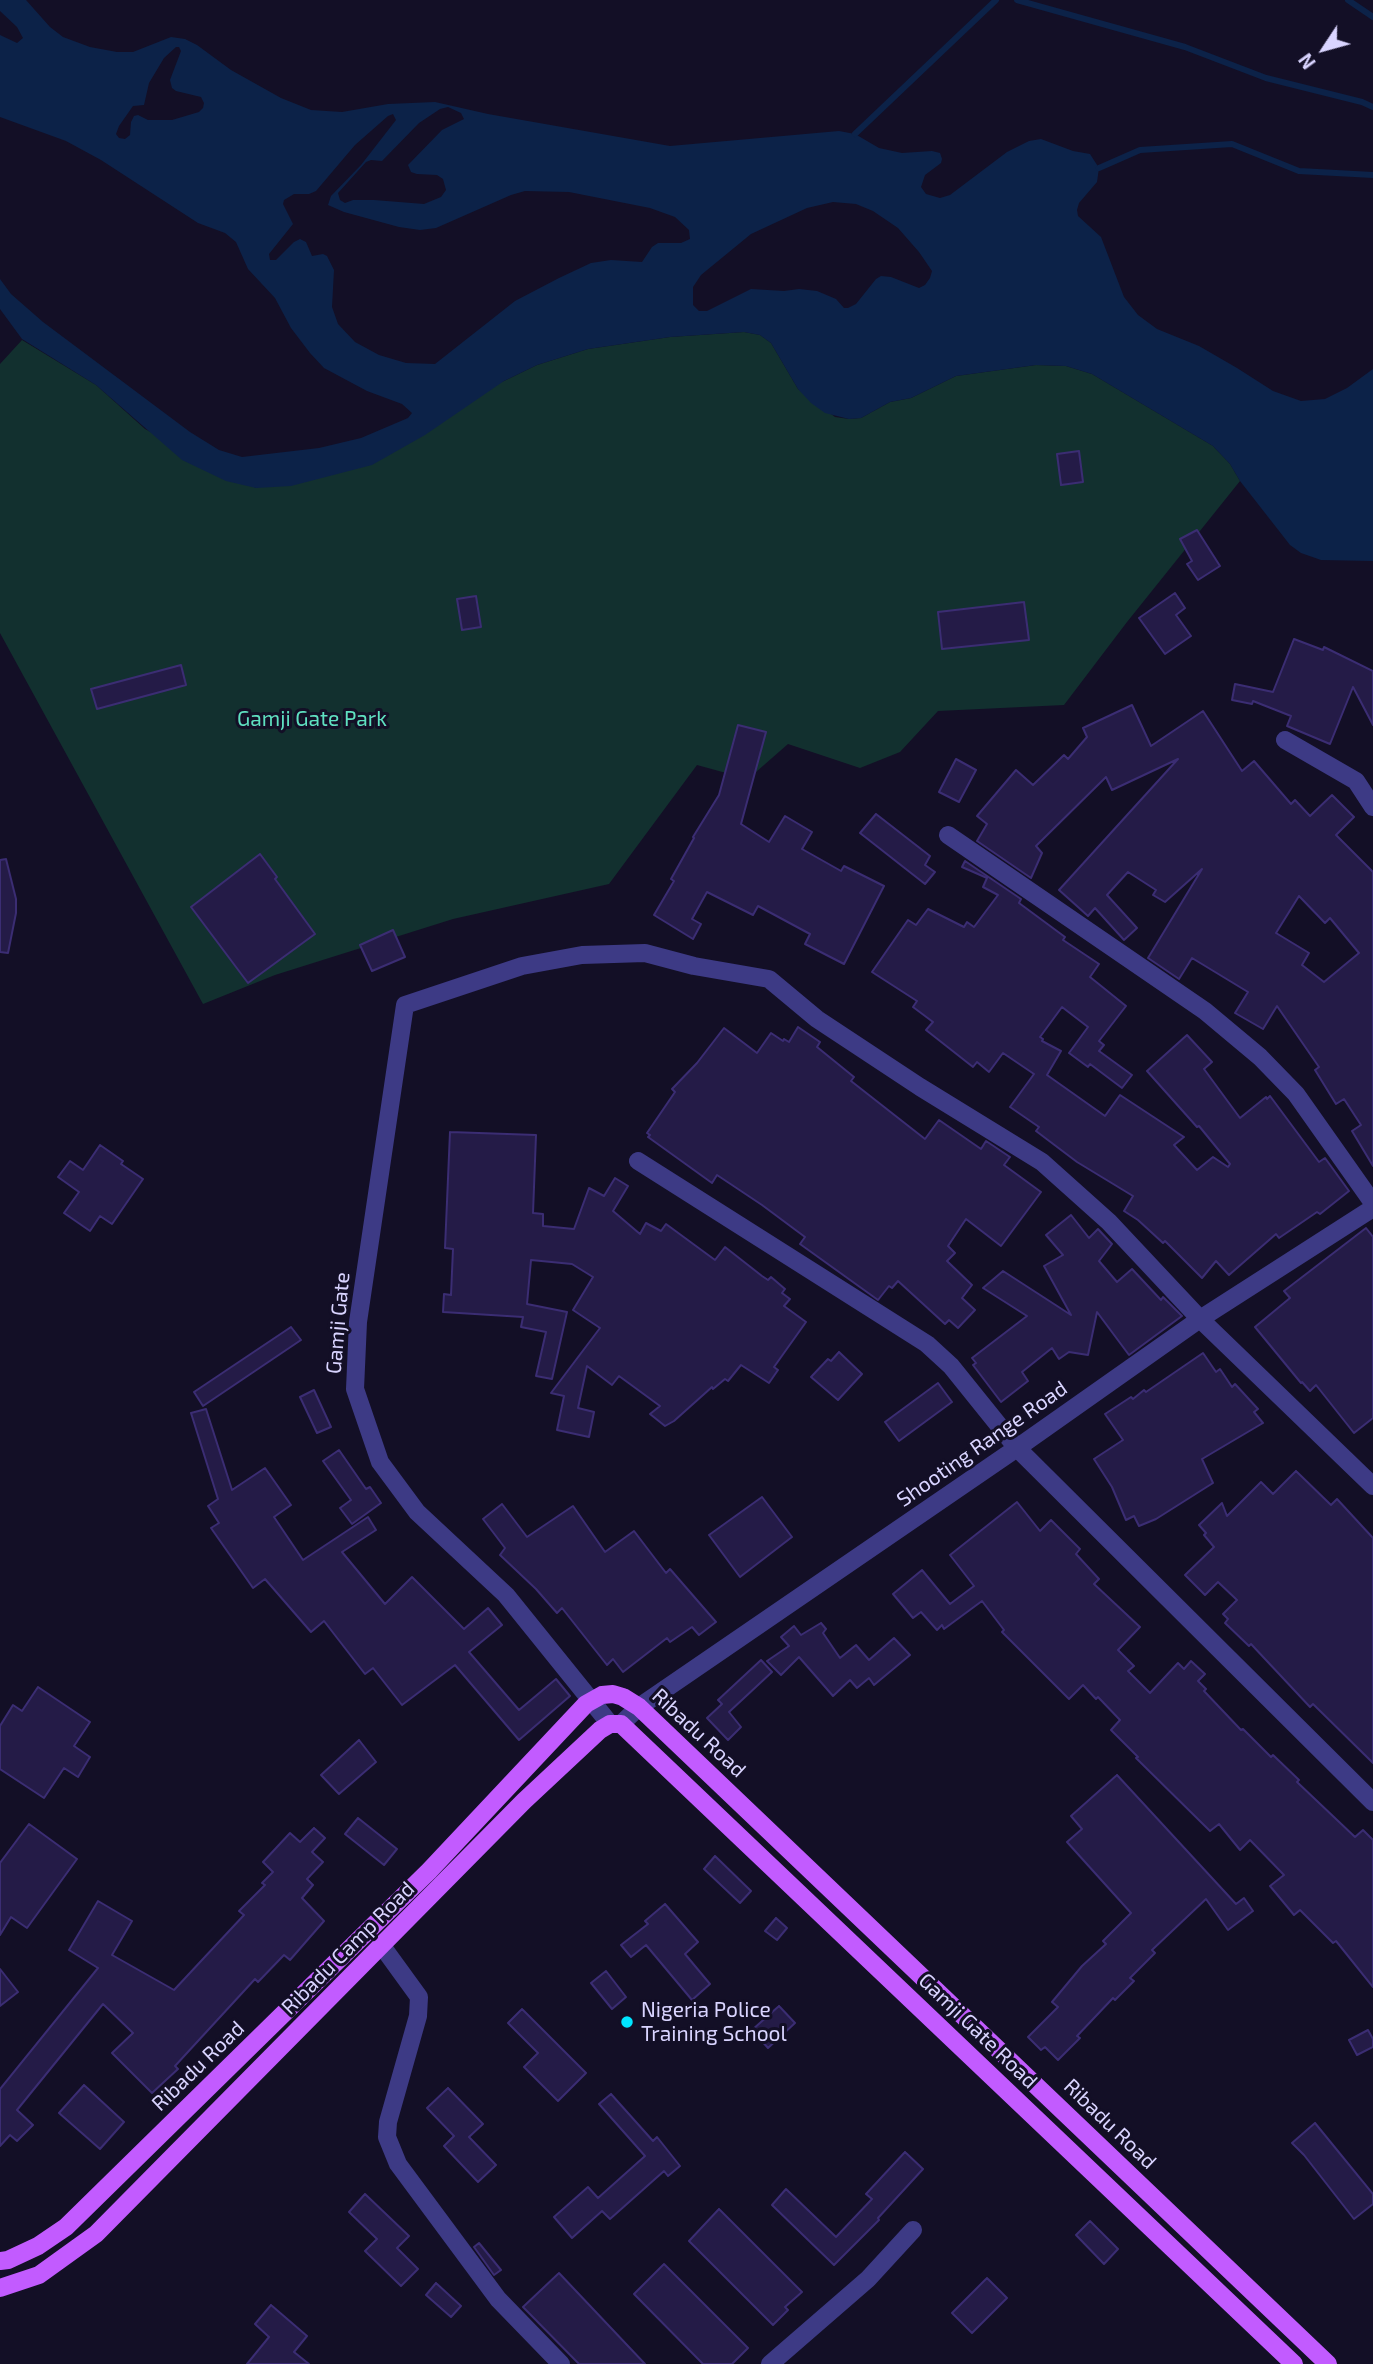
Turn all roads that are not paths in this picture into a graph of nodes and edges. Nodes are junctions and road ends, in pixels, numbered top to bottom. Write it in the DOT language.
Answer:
graph roads {
  1 [pos="1285,740"];
  2 [pos="1373,807"];
  3 [pos="948,835"];
  4 [pos="638,1161"];
  5 [pos="1373,1206"];
  6 [pos="1200,1319"];
  7 [pos="1017,1448"];
  8 [pos="1373,1486"];
  9 [pos="590,1701"];
  10 [pos="639,1706"];
  11 [pos="620,1726"];
  12 [pos="1373,1802"];
  13 [pos="382,1946"];
  14 [pos="913,2230"];
  15 [pos="0,2261"];
  16 [pos="0,2288"];
  17 [pos="561,2364"];
  18 [pos="770,2364"];
  19 [pos="1294,2364"];
  20 [pos="1328,2364"];
  1 -- 2 [label="street"];
  3 -- 5 [label="street"];
  4 -- 7 [label="street"];
  5 -- 6 [label="street, Shooting Range Road"];
  6 -- 7 [label="street, Shooting Range Road"];
  6 -- 8 [label="street"];
  6 -- 9 [label="street, Gamji Gate"];
  7 -- 10 [label="street, Shooting Range Road"];
  7 -- 12 [label="street"];
  9 -- 10 [label="main road, Ribadu Road"];
  9 -- 11 [label="street, Gamji Gate"];
  9 -- 15 [label="main road, Ribadu Road"];
  10 -- 11 [label="street, Shooting Range Road"];
  10 -- 20 [label="main road, Ribadu Road"];
  11 -- 13 [label="main road, Ribadu Camp Road"];
  11 -- 19 [label="main road, Gamji Gate Road"];
  13 -- 16 [label="main road, Ribadu Camp Road"];
  13 -- 17 [label="street"];
  14 -- 18 [label="street"];
}
